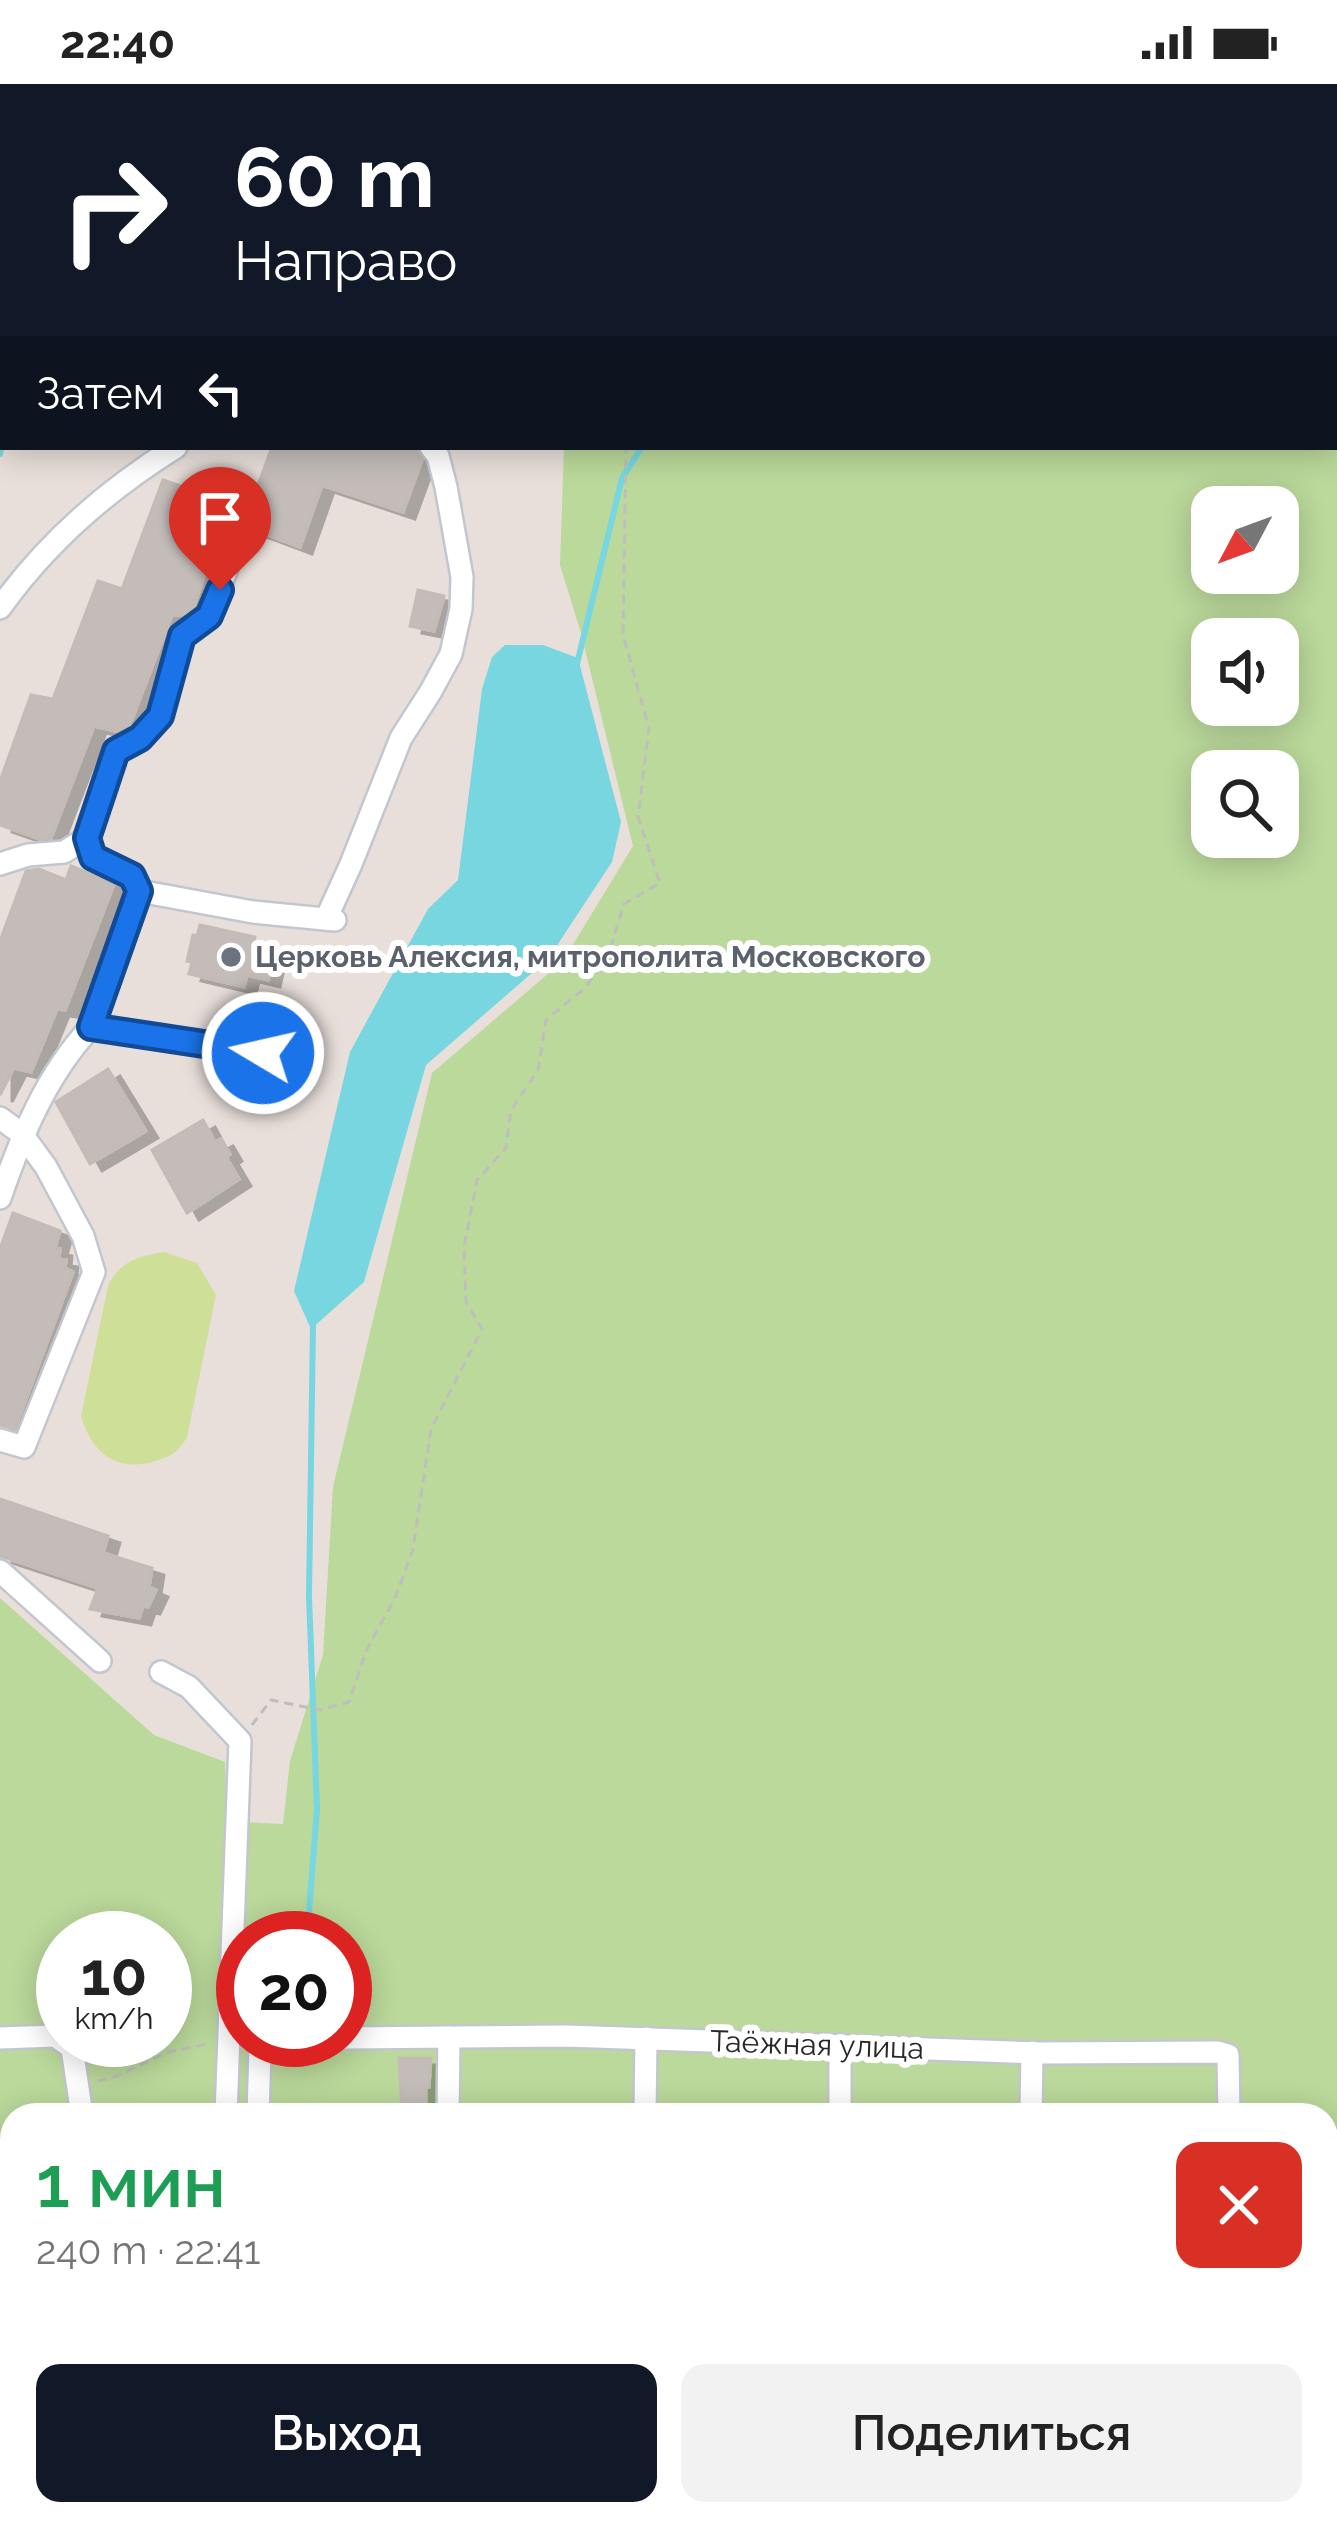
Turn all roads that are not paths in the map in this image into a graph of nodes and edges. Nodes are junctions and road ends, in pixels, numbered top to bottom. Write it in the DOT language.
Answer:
graph roads {
  1 [pos="172,450"];
  2 [pos="433,450"];
  3 [pos="236,545"];
  4 [pos="0,608"];
  5 [pos="87,838"];
  6 [pos="0,864"];
  7 [pos="139,891"];
  8 [pos="91,1027"];
  9 [pos="306,1060"];
  10 [pos="0,1118"];
  11 [pos="22,1134"];
  12 [pos="4,1174"];
  13 [pos="0,1198"];
  14 [pos="0,1440"];
  15 [pos="0,1571"];
  16 [pos="100,1661"];
  17 [pos="161,1672"];
  18 [pos="449,2037"];
  19 [pos="0,2038"];
  20 [pos="372,2038"];
  21 [pos="646,2038"];
  22 [pos="840,2045"];
  23 [pos="1031,2053"];
  24 [pos="259,2067"];
  25 [pos="80,2103"];
  26 [pos="226,2103"];
  27 [pos="258,2103"];
  28 [pos="448,2103"];
  29 [pos="646,2103"];
  30 [pos="840,2103"];
  31 [pos="1031,2103"];
  32 [pos="1229,2103"];
  1 -- 4 [label="street"];
  2 -- 7 [label="street"];
  3 -- 5 [label="street"];
  5 -- 6 [label="street"];
  5 -- 7 [label="street"];
  7 -- 8 [label="street"];
  8 -- 9 [label="street"];
  8 -- 11 [label="street"];
  10 -- 11 [label="street"];
  11 -- 12 [label="street"];
  11 -- 14 [label="street"];
  12 -- 13 [label="street"];
  15 -- 16 [label="street"];
  17 -- 26 [label="street"];
  18 -- 20 [label="street, Таёжная улица"];
  18 -- 21 [label="street, Таёжная улица"];
  18 -- 28 [label="street"];
  19 -- 25 [label="street"];
  21 -- 22 [label="street, Таёжная улица"];
  21 -- 29 [label="street"];
  22 -- 23 [label="street, Таёжная улица"];
  22 -- 30 [label="street"];
  23 -- 31 [label="street"];
  23 -- 32 [label="street, Таёжная улица"];
  24 -- 27 [label="street"];
}
